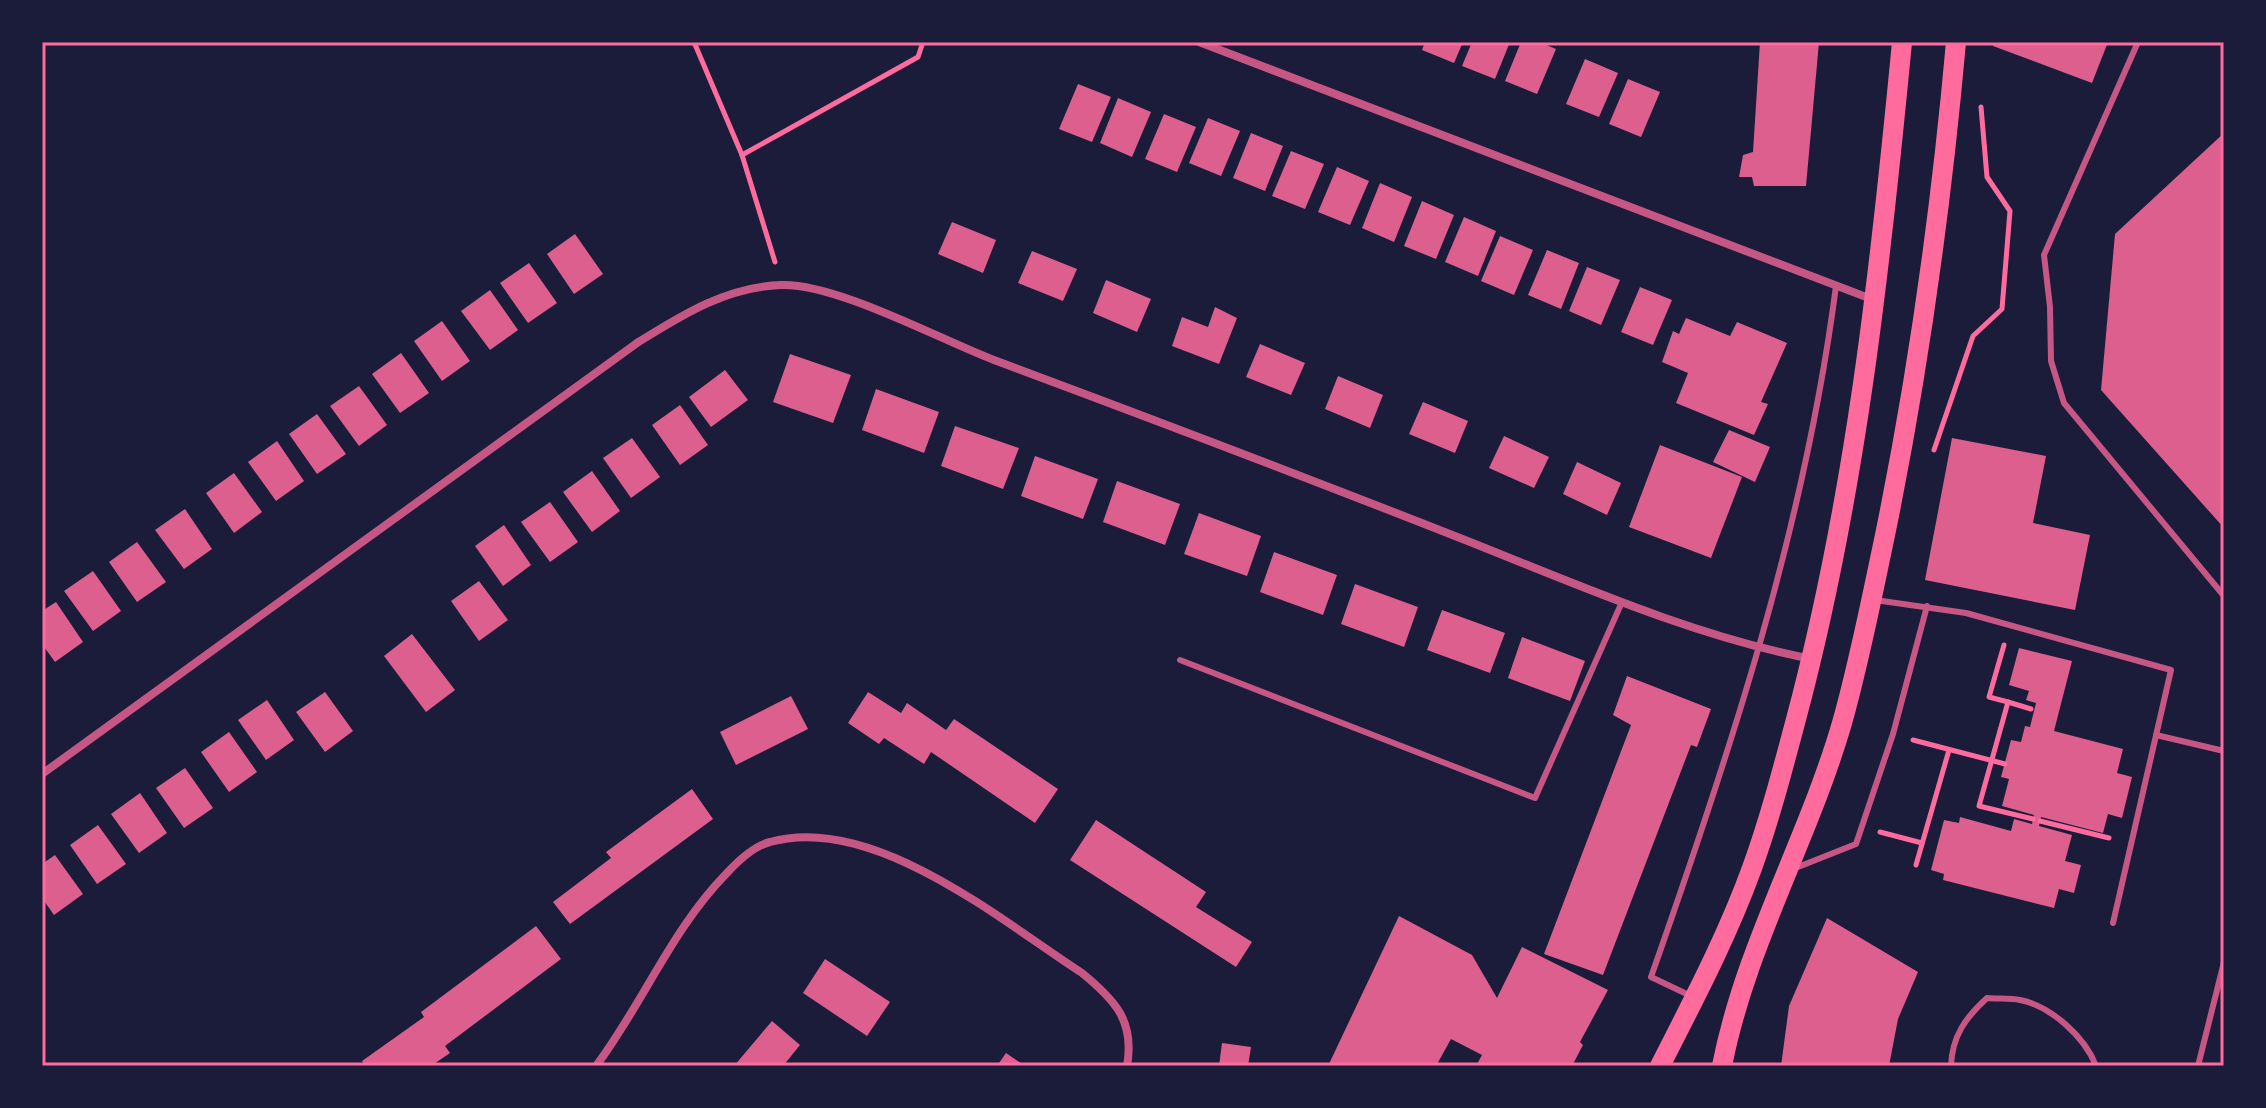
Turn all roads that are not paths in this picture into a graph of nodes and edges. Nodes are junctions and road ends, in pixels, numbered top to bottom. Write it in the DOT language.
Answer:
graph roads {
  1 [pos="1199,42"];
  2 [pos="1902,42"];
  3 [pos="1956,42"];
  4 [pos="2138,42"];
  5 [pos="1836,286"];
  6 [pos="1877,301"];
  7 [pos="2224,596"];
  8 [pos="1871,599"];
  9 [pos="1622,602"];
  10 [pos="1927,606"];
  11 [pos="1761,648"];
  12 [pos="1812,659"];
  13 [pos="1180,660"];
  14 [pos="2156,735"];
  15 [pos="2224,751"];
  16 [pos="42,774"];
  17 [pos="1789,871"];
  18 [pos="2113,923"];
  19 [pos="2224,962"];
  20 [pos="1695,998"];
  21 [pos="596,1066"];
  22 [pos="1127,1066"];
  23 [pos="1660,1066"];
  24 [pos="1722,1066"];
  25 [pos="1951,1066"];
  26 [pos="2096,1066"];
  27 [pos="2198,1066"];
  1 -- 5 [label="street"];
  2 -- 6 [label="main road"];
  3 -- 8 [label="main road"];
  4 -- 7 [label="lane"];
  5 -- 6 [label="street"];
  5 -- 11 [label="lane"];
  6 -- 12 [label="main road"];
  8 -- 10 [label="lane"];
  8 -- 17 [label="main road"];
  9 -- 11 [label="street"];
  9 -- 13 [label="lane"];
  9 -- 16 [label="street"];
  10 -- 14 [label="lane"];
  10 -- 17 [label="lane"];
  11 -- 12 [label="street"];
  11 -- 20 [label="lane"];
  12 -- 20 [label="main road"];
  14 -- 15 [label="lane"];
  14 -- 18 [label="lane"];
  17 -- 24 [label="main road"];
  19 -- 27 [label="lane"];
  20 -- 23 [label="main road"];
  21 -- 22 [label="street"];
  25 -- 26 [label="lane"];
}
